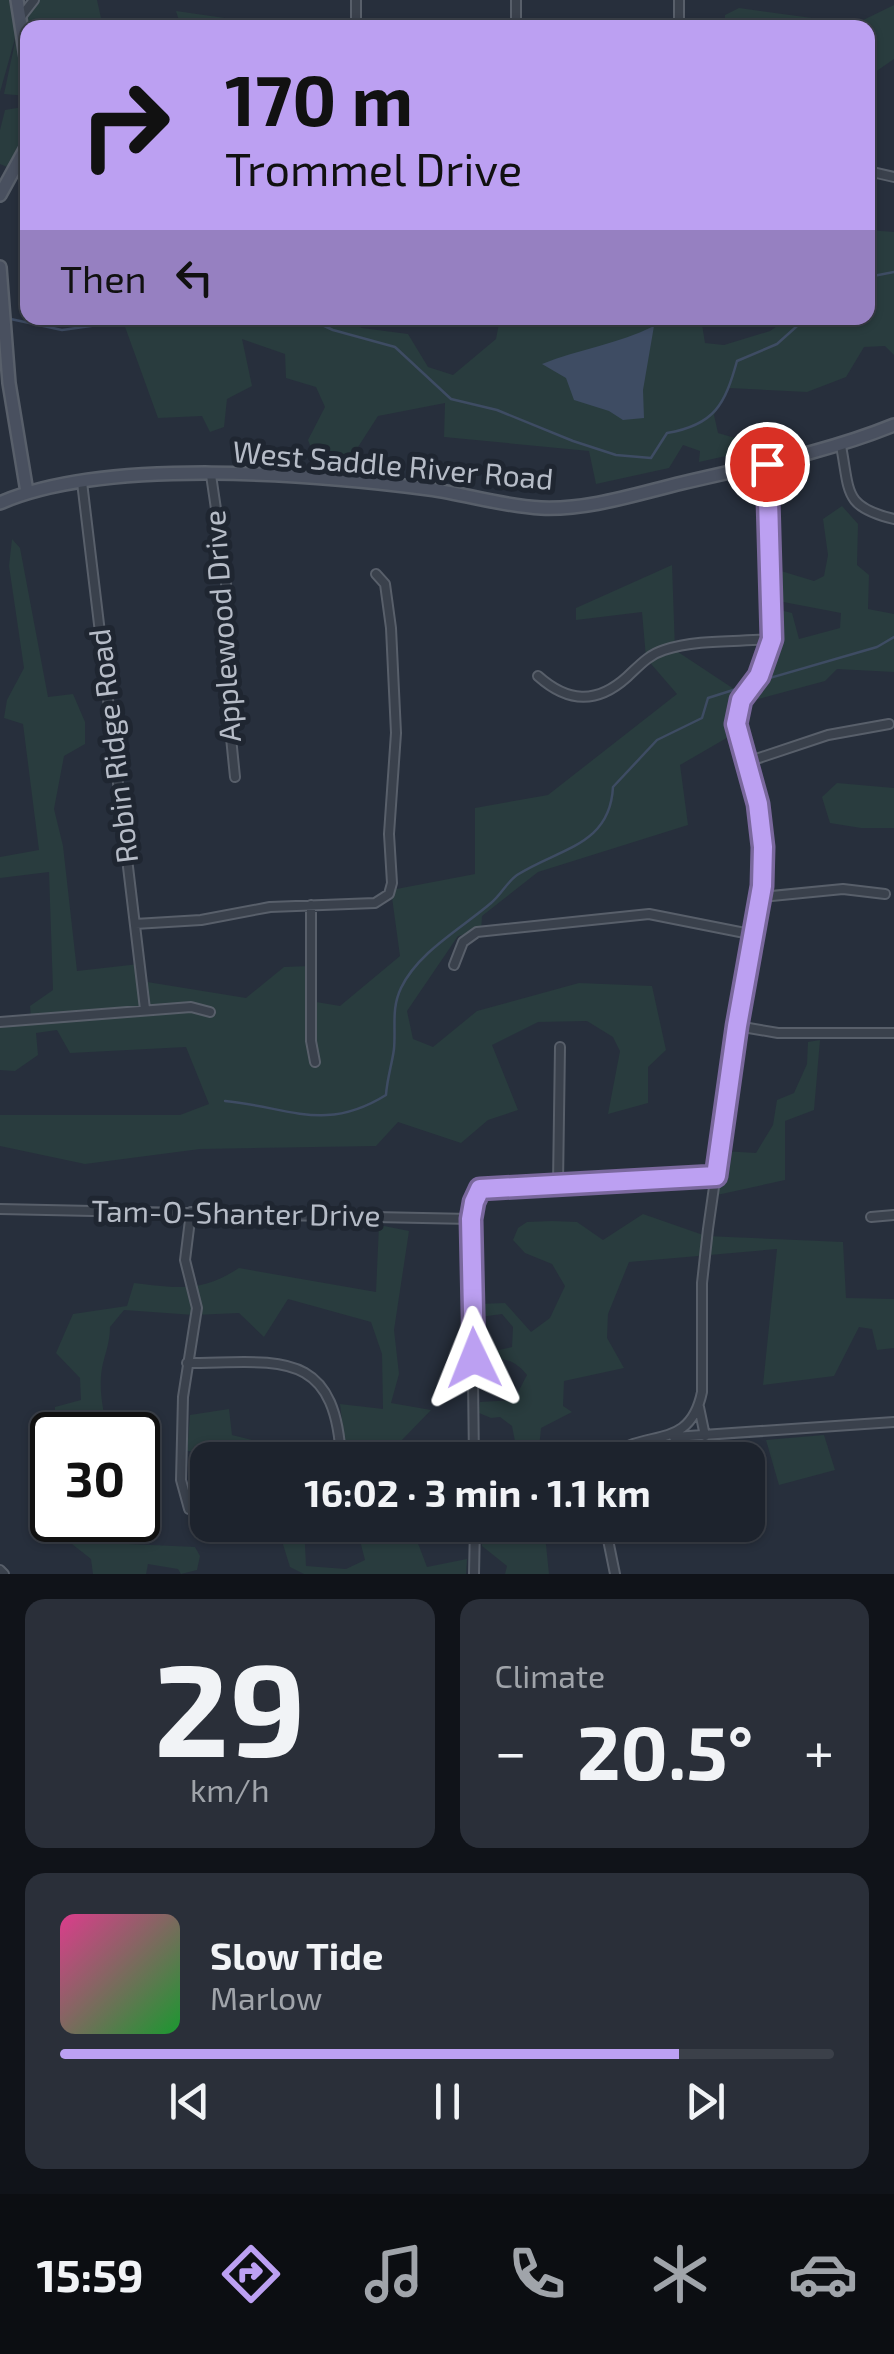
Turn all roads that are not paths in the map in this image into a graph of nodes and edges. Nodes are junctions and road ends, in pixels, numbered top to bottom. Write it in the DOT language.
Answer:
graph roads {
  1 [pos="18,0"];
  2 [pos="34,0"];
  3 [pos="20,18"];
  4 [pos="20,157"];
  5 [pos="2,187"];
  6 [pos="0,267"];
  7 [pos="894,425"];
  8 [pos="841,446"];
  9 [pos="767,464"];
  10 [pos="211,475"];
  11 [pos="82,482"];
  12 [pos="27,492"];
  13 [pos="0,503"];
  14 [pos="894,519"];
  15 [pos="376,574"];
  16 [pos="772,639"];
  17 [pos="538,676"];
  18 [pos="889,724"];
  19 [pos="747,762"];
  20 [pos="235,777"];
  21 [pos="885,894"];
  22 [pos="761,898"];
  23 [pos="311,905"];
  24 [pos="135,924"];
  25 [pos="755,934"];
  26 [pos="454,965"];
  27 [pos="145,1010"];
  28 [pos="210,1012"];
  29 [pos="0,1022"];
  30 [pos="737,1026"];
  31 [pos="894,1033"];
  32 [pos="560,1047"];
  33 [pos="315,1062"];
  34 [pos="716,1176"];
  35 [pos="558,1184"];
  36 [pos="0,1209"];
  37 [pos="190,1212"];
  38 [pos="894,1215"];
  39 [pos="871,1216"];
  40 [pos="471,1219"];
  41 [pos="187,1364"];
  42 [pos="699,1406"];
  43 [pos="894,1422"];
  44 [pos="705,1436"];
  45 [pos="664,1438"];
  46 [pos="337,1442"];
  47 [pos="474,1442"];
  48 [pos="645,1442"];
  49 [pos="190,1510"];
  50 [pos="475,1542"];
  51 [pos="609,1542"];
  52 [pos="474,1574"];
  53 [pos="615,1574"];
  1 -- 3 [label="street"];
  2 -- 3 [label="street"];
  4 -- 5 [label="street"];
  6 -- 12 [label="street"];
  7 -- 8 [label="street, West Saddle River Road"];
  8 -- 9 [label="street, West Saddle River Road"];
  8 -- 14 [label="street"];
  9 -- 10 [label="street, West Saddle River Road"];
  9 -- 16 [label="street"];
  10 -- 11 [label="street, West Saddle River Road"];
  10 -- 20 [label="street, Applewood Drive"];
  11 -- 12 [label="street, West Saddle River Road"];
  11 -- 24 [label="street, Robin Ridge Road"];
  12 -- 13 [label="street, West Saddle River Road"];
  15 -- 23 [label="street"];
  16 -- 17 [label="street"];
  16 -- 19 [label="street"];
  18 -- 19 [label="street"];
  19 -- 22 [label="street"];
  21 -- 22 [label="street"];
  22 -- 25 [label="street"];
  23 -- 24 [label="street"];
  23 -- 33 [label="street"];
  24 -- 27 [label="street, Robin Ridge Road"];
  25 -- 26 [label="street"];
  25 -- 30 [label="street"];
  27 -- 28 [label="street"];
  27 -- 29 [label="street"];
  30 -- 31 [label="street"];
  30 -- 34 [label="street"];
  32 -- 35 [label="street"];
  34 -- 35 [label="street"];
  34 -- 42 [label="street"];
  35 -- 40 [label="street"];
  36 -- 37 [label="street, Tam-O-Shanter Drive"];
  37 -- 40 [label="street, Tam-O-Shanter Drive"];
  37 -- 41 [label="street"];
  38 -- 39 [label="street"];
  40 -- 47 [label="street"];
  41 -- 46 [label="street"];
  41 -- 49 [label="street"];
  42 -- 44 [label="street"];
  42 -- 45 [label="street"];
  43 -- 44 [label="street"];
  44 -- 45 [label="street"];
  45 -- 48 [label="street"];
  50 -- 52 [label="street"];
  51 -- 53 [label="street"];
}
